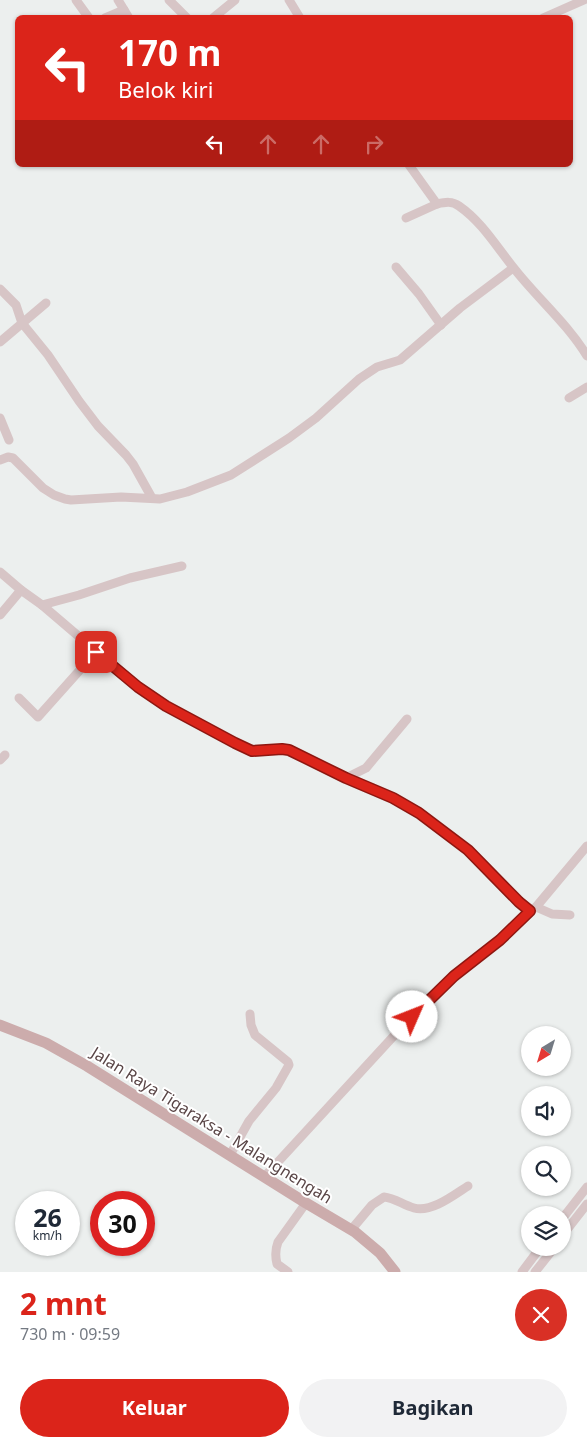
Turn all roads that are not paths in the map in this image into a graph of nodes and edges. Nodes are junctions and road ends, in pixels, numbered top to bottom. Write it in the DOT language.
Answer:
graph roads {
  1 [pos="76,0"];
  2 [pos="118,0"];
  3 [pos="169,0"];
  4 [pos="235,0"];
  5 [pos="289,0"];
  6 [pos="584,0"];
  7 [pos="126,14"];
  8 [pos="87,15"];
  9 [pos="184,15"];
  10 [pos="217,15"];
  11 [pos="298,15"];
  12 [pos="550,15"];
  13 [pos="410,167"];
  14 [pos="437,204"];
  15 [pos="406,218"];
  16 [pos="396,267"];
  17 [pos="513,268"];
  18 [pos="0,289"];
  19 [pos="46,303"];
  20 [pos="22,323"];
  21 [pos="441,325"];
  22 [pos="0,342"];
  23 [pos="587,356"];
  24 [pos="587,387"];
  25 [pos="569,398"];
  26 [pos="0,418"];
  27 [pos="9,440"];
  28 [pos="0,460"];
  29 [pos="152,498"];
  30 [pos="182,566"];
  31 [pos="0,572"];
  32 [pos="21,590"];
  33 [pos="42,605"];
  34 [pos="0,615"];
  35 [pos="96,652"];
  36 [pos="19,698"];
  37 [pos="407,719"];
  38 [pos="346,778"];
  39 [pos="587,846"];
  40 [pos="533,909"];
  41 [pos="570,915"];
  42 [pos="250,1014"];
  43 [pos="0,1025"];
  44 [pos="230,1155"];
  45 [pos="265,1176"];
  46 [pos="468,1186"];
  47 [pos="587,1187"];
  48 [pos="306,1203"];
  49 [pos="587,1204"];
  50 [pos="571,1207"];
  51 [pos="571,1224"];
  52 [pos="351,1230"];
  53 [pos="534,1256"];
  54 [pos="548,1256"];
  55 [pos="275,1268"];
  56 [pos="288,1272"];
  57 [pos="395,1272"];
  58 [pos="522,1272"];
  59 [pos="535,1272"];
  1 -- 8 [label="street"];
  2 -- 7 [label="street"];
  3 -- 9 [label="street"];
  4 -- 10 [label="street"];
  5 -- 11 [label="street"];
  6 -- 12 [label="street"];
  13 -- 14 [label="street"];
  14 -- 15 [label="street"];
  14 -- 17 [label="street"];
  16 -- 21 [label="street"];
  17 -- 21 [label="street"];
  17 -- 23 [label="street"];
  18 -- 20 [label="street"];
  19 -- 20 [label="street"];
  20 -- 22 [label="street"];
  20 -- 29 [label="street"];
  21 -- 29 [label="street"];
  24 -- 25 [label="street"];
  26 -- 27 [label="street"];
  28 -- 29 [label="street"];
  30 -- 33 [label="street"];
  31 -- 32 [label="street"];
  32 -- 33 [label="street"];
  32 -- 34 [label="street"];
  33 -- 35 [label="street"];
  35 -- 36 [label="street"];
  35 -- 38 [label="street"];
  37 -- 38 [label="street"];
  38 -- 40 [label="street"];
  39 -- 40 [label="street"];
  40 -- 41 [label="street"];
  40 -- 45 [label="street"];
  42 -- 44 [label="street"];
  43 -- 44 [label="main road, Jalan Raya Tigaraksa - Malangnengah"];
  44 -- 45 [label="main road, Jalan Raya Tigaraksa - Malangnengah"];
  45 -- 48 [label="main road, Jalan Raya Tigaraksa - Malangnengah"];
  46 -- 52 [label="street"];
  47 -- 50 [label="street"];
  48 -- 52 [label="main road, Jalan Raya Tigaraksa - Malangnengah"];
  48 -- 55 [label="street"];
  49 -- 51 [label="street"];
  52 -- 57 [label="main road, Jalan Raya Tigaraksa - Malangnengah"];
  53 -- 58 [label="street"];
  54 -- 59 [label="street"];
  55 -- 56 [label="street"];
}
